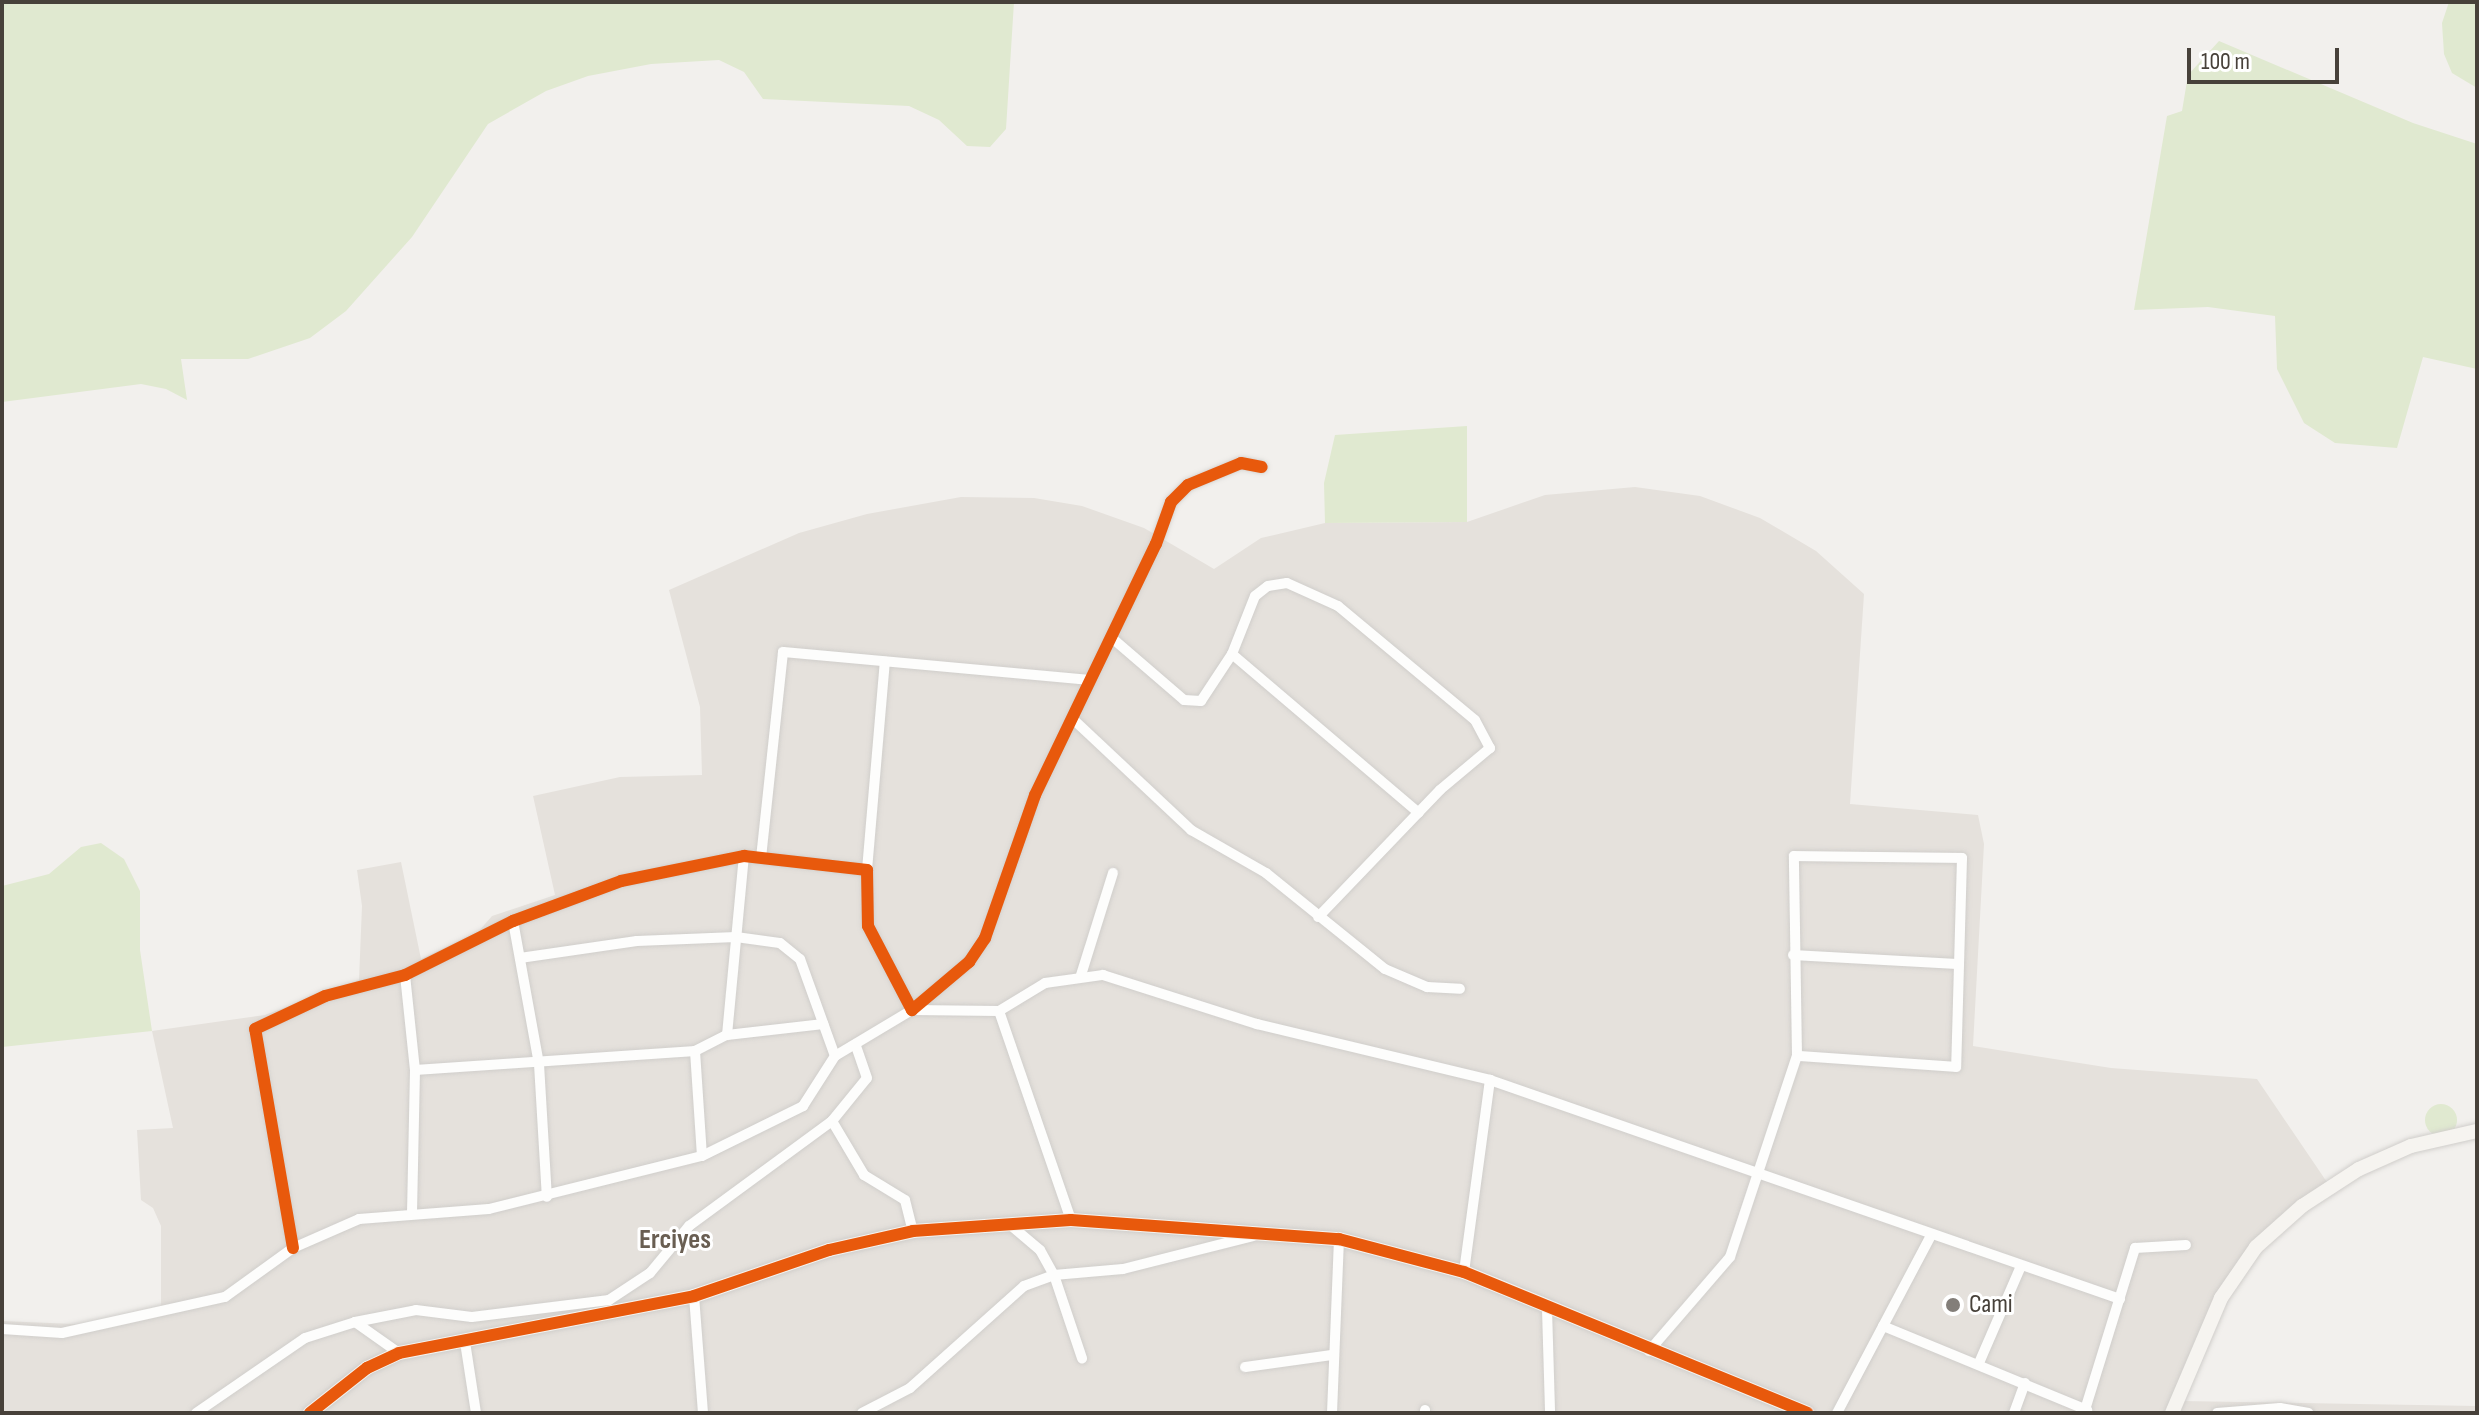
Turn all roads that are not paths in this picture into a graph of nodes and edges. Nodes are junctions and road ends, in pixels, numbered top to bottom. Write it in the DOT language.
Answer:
graph roads {
  1 [pos="1262,467"];
  2 [pos="1112,638"];
  3 [pos="1232,654"];
  4 [pos="885,662"];
  5 [pos="1091,680"];
  6 [pos="1074,720"];
  7 [pos="1419,813"];
  8 [pos="744,856"];
  9 [pos="761,858"];
  10 [pos="867,870"];
  11 [pos="1113,873"];
  12 [pos="1318,917"];
  13 [pos="513,921"];
  14 [pos="736,937"];
  15 [pos="1793,955"];
  16 [pos="520,958"];
  17 [pos="1957,964"];
  18 [pos="405,975"];
  19 [pos="1081,975"];
  20 [pos="1460,989"];
  21 [pos="912,1010"];
  22 [pos="999,1011"];
  23 [pos="823,1024"];
  24 [pos="727,1035"];
  25 [pos="856,1046"];
  26 [pos="695,1051"];
  27 [pos="835,1056"];
  28 [pos="1797,1056"];
  29 [pos="539,1064"];
  30 [pos="415,1070"];
  31 [pos="1490,1080"];
  32 [pos="832,1121"];
  33 [pos="2477,1131"];
  34 [pos="702,1156"];
  35 [pos="1760,1176"];
  36 [pos="547,1197"];
  37 [pos="412,1213"];
  38 [pos="1071,1220"];
  39 [pos="1007,1222"];
  40 [pos="913,1231"];
  41 [pos="1263,1233"];
  42 [pos="1930,1237"];
  43 [pos="1339,1239"];
  44 [pos="2186,1245"];
  45 [pos="293,1248"];
  46 [pos="2021,1266"];
  47 [pos="1464,1272"];
  48 [pos="1054,1275"];
  49 [pos="694,1296"];
  50 [pos="2120,1299"];
  51 [pos="608,1307"];
  52 [pos="1547,1309"];
  53 [pos="355,1322"];
  54 [pos="1883,1326"];
  55 [pos="2,1329"];
  56 [pos="465,1342"];
  57 [pos="1649,1351"];
  58 [pos="399,1353"];
  59 [pos="2194,1353"];
  60 [pos="1332,1355"];
  61 [pos="1082,1358"];
  62 [pos="1979,1363"];
  63 [pos="1245,1367"];
  64 [pos="2025,1383"];
  65 [pos="2086,1411"];
  66 [pos="196,1413"];
  67 [pos="310,1413"];
  68 [pos="476,1413"];
  69 [pos="703,1413"];
  70 [pos="862,1413"];
  71 [pos="1332,1413"];
  72 [pos="1550,1413"];
  73 [pos="1804,1413"];
  74 [pos="1837,1413"];
  75 [pos="2014,1413"];
  76 [pos="2172,1413"];
  77 [pos="2181,1413"];
  78 [pos="2217,1413"];
  79 [pos="2309,1413"];
  1 -- 2 [label="street"];
  2 -- 3 [label="street"];
  2 -- 5 [label="street"];
  3 -- 7 [label="street"];
  3 -- 7 [label="street"];
  4 -- 5 [label="street"];
  4 -- 9 [label="street"];
  4 -- 10 [label="street"];
  5 -- 6 [label="street"];
  6 -- 12 [label="street"];
  6 -- 21 [label="street"];
  7 -- 12 [label="street"];
  8 -- 9 [label="street"];
  8 -- 13 [label="street"];
  8 -- 14 [label="street"];
  9 -- 10 [label="street"];
  10 -- 21 [label="street"];
  11 -- 19 [label="street"];
  12 -- 20 [label="street"];
  13 -- 16 [label="street"];
  13 -- 18 [label="street"];
  14 -- 16 [label="street"];
  14 -- 23 [label="street"];
  14 -- 24 [label="street"];
  15 -- 17 [label="street"];
  15 -- 17 [label="street"];
  15 -- 28 [label="street"];
  16 -- 29 [label="street"];
  17 -- 28 [label="street"];
  18 -- 30 [label="street"];
  18 -- 45 [label="street"];
  19 -- 22 [label="street"];
  19 -- 31 [label="street"];
  21 -- 22 [label="street"];
  21 -- 25 [label="street"];
  22 -- 38 [label="street"];
  23 -- 24 [label="street"];
  23 -- 27 [label="street"];
  24 -- 26 [label="street"];
  25 -- 27 [label="street"];
  25 -- 32 [label="street"];
  26 -- 29 [label="street"];
  26 -- 34 [label="street"];
  27 -- 34 [label="street"];
  28 -- 35 [label="street"];
  29 -- 30 [label="street"];
  29 -- 36 [label="street"];
  30 -- 37 [label="street"];
  31 -- 35 [label="street"];
  31 -- 47 [label="street"];
  32 -- 40 [label="street"];
  32 -- 51 [label="street"];
  33 -- 59 [label="street"];
  34 -- 36 [label="street"];
  35 -- 42 [label="street"];
  35 -- 57 [label="street"];
  36 -- 37 [label="street"];
  37 -- 45 [label="street"];
  38 -- 39 [label="street"];
  38 -- 41 [label="street"];
  39 -- 40 [label="street"];
  39 -- 48 [label="street"];
  40 -- 49 [label="street"];
  41 -- 43 [label="street"];
  41 -- 48 [label="street"];
  42 -- 46 [label="street"];
  42 -- 54 [label="street"];
  43 -- 47 [label="street"];
  43 -- 60 [label="street"];
  44 -- 50 [label="street"];
  45 -- 55 [label="street"];
  46 -- 50 [label="street"];
  46 -- 62 [label="street"];
  47 -- 52 [label="street"];
  48 -- 61 [label="street"];
  48 -- 70 [label="street"];
  49 -- 51 [label="street"];
  49 -- 69 [label="street"];
  50 -- 65 [label="street"];
  51 -- 53 [label="street"];
  51 -- 56 [label="street"];
  52 -- 57 [label="street"];
  52 -- 72 [label="street"];
  53 -- 58 [label="street"];
  53 -- 66 [label="street"];
  54 -- 62 [label="street"];
  54 -- 74 [label="street"];
  56 -- 58 [label="street"];
  56 -- 68 [label="street"];
  57 -- 73 [label="street"];
  58 -- 67 [label="street"];
  59 -- 76 [label="street"];
  59 -- 77 [label="street"];
  60 -- 63 [label="street"];
  60 -- 71 [label="street"];
  62 -- 64 [label="street"];
  64 -- 65 [label="street"];
  64 -- 75 [label="street"];
  78 -- 79 [label="street"];
}
